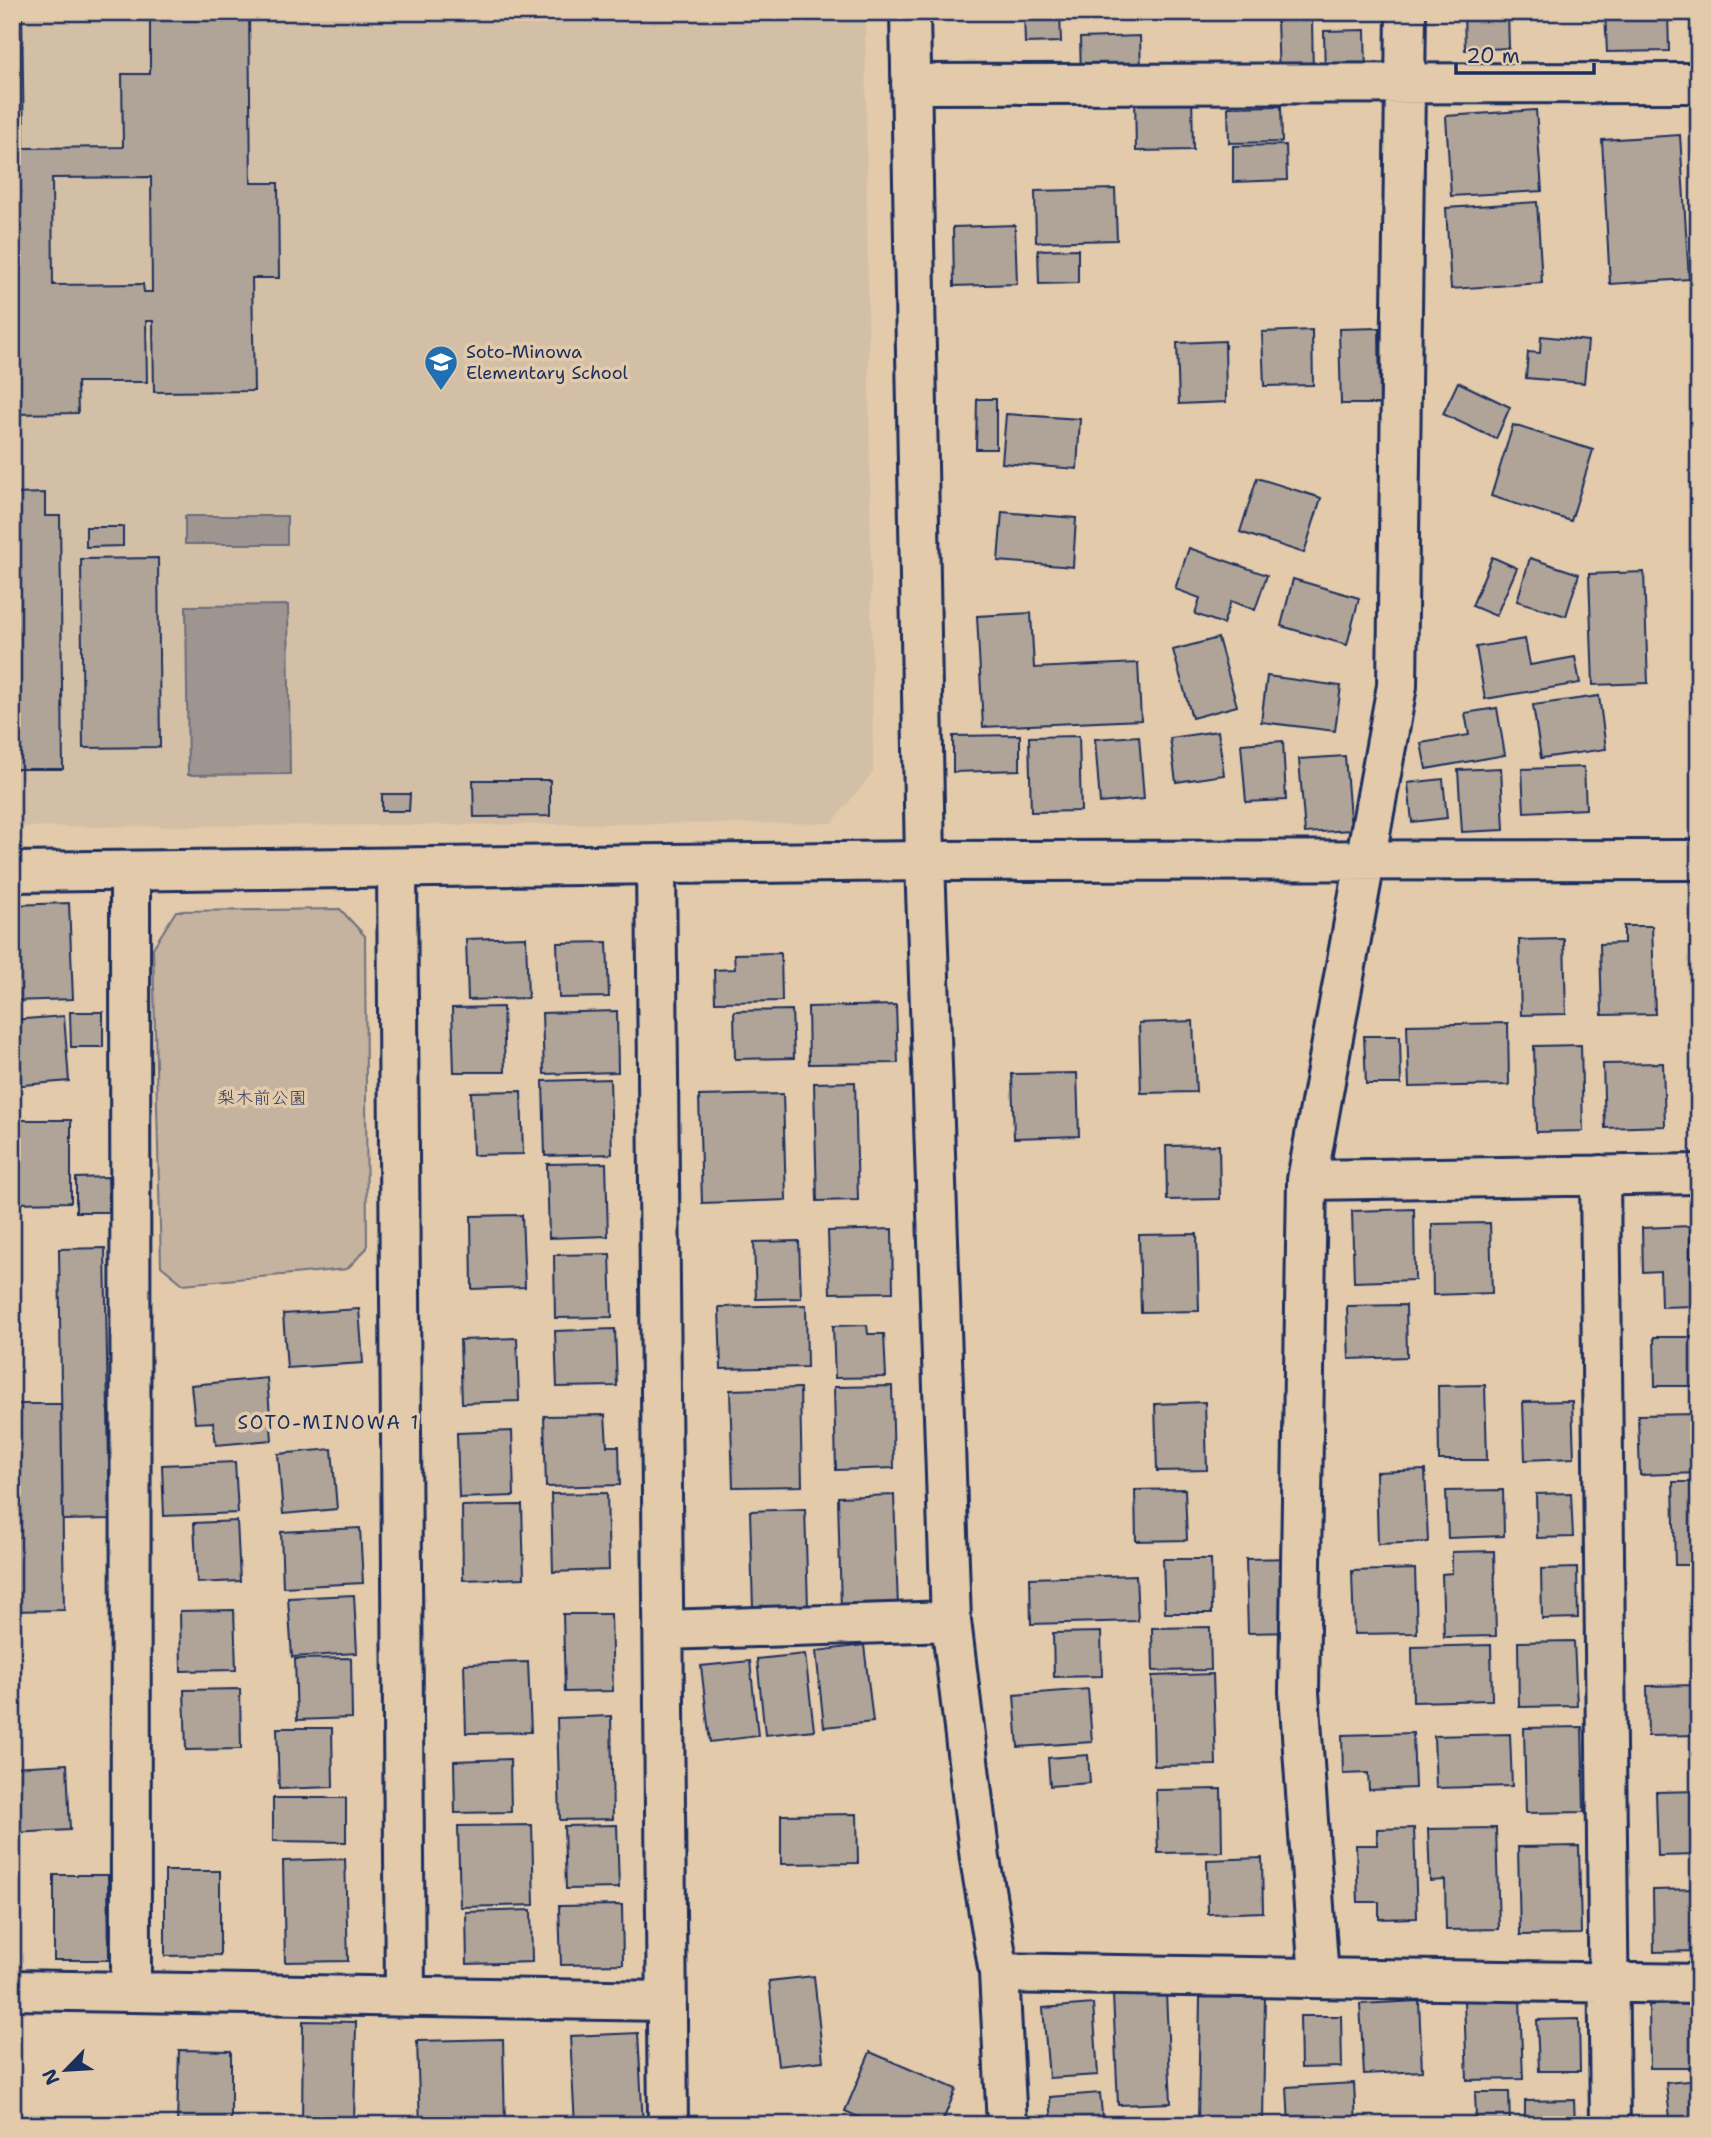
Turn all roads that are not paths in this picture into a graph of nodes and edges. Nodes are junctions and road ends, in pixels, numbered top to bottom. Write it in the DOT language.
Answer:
graph roads {
  1 [pos="910,12"];
  2 [pos="1406,12"];
  3 [pos="1699,83"];
  4 [pos="911,84"];
  5 [pos="1405,85"];
  6 [pos="1699,860"];
  7 [pos="925,861"];
  8 [pos="1365,862"];
  9 [pos="656,864"];
  10 [pos="397,867"];
  11 [pos="130,871"];
  12 [pos="12,872"];
  13 [pos="1699,1174"];
  14 [pos="1600,1175"];
  15 [pos="1307,1180"];
  16 [pos="951,1621"];
  17 [pos="663,1630"];
  18 [pos="999,1973"];
  19 [pos="1318,1978"];
  20 [pos="1608,1982"];
  21 [pos="1699,1984"];
  22 [pos="12,1990"];
  23 [pos="131,1992"];
  24 [pos="405,1997"];
  25 [pos="667,2001"];
  26 [pos="668,2125"];
  27 [pos="1007,2125"];
  28 [pos="1610,2125"];
  1 -- 4 [label="street"];
  2 -- 5 [label="street"];
  3 -- 5 [label="street"];
  4 -- 5 [label="street"];
  4 -- 7 [label="street"];
  5 -- 8 [label="street"];
  6 -- 8 [label="street"];
  7 -- 8 [label="street"];
  7 -- 9 [label="street"];
  7 -- 16 [label="street"];
  8 -- 15 [label="street"];
  9 -- 10 [label="street"];
  9 -- 17 [label="street"];
  10 -- 11 [label="street"];
  10 -- 24 [label="street"];
  11 -- 12 [label="street"];
  11 -- 23 [label="street"];
  13 -- 14 [label="street"];
  14 -- 15 [label="street"];
  14 -- 20 [label="street"];
  15 -- 19 [label="street"];
  16 -- 17 [label="street"];
  16 -- 18 [label="street"];
  17 -- 25 [label="street"];
  18 -- 19 [label="street"];
  18 -- 27 [label="street"];
  19 -- 20 [label="street"];
  20 -- 21 [label="street"];
  20 -- 28 [label="street"];
  22 -- 23 [label="street"];
  23 -- 24 [label="street"];
  24 -- 25 [label="street"];
  25 -- 26 [label="street"];
}
